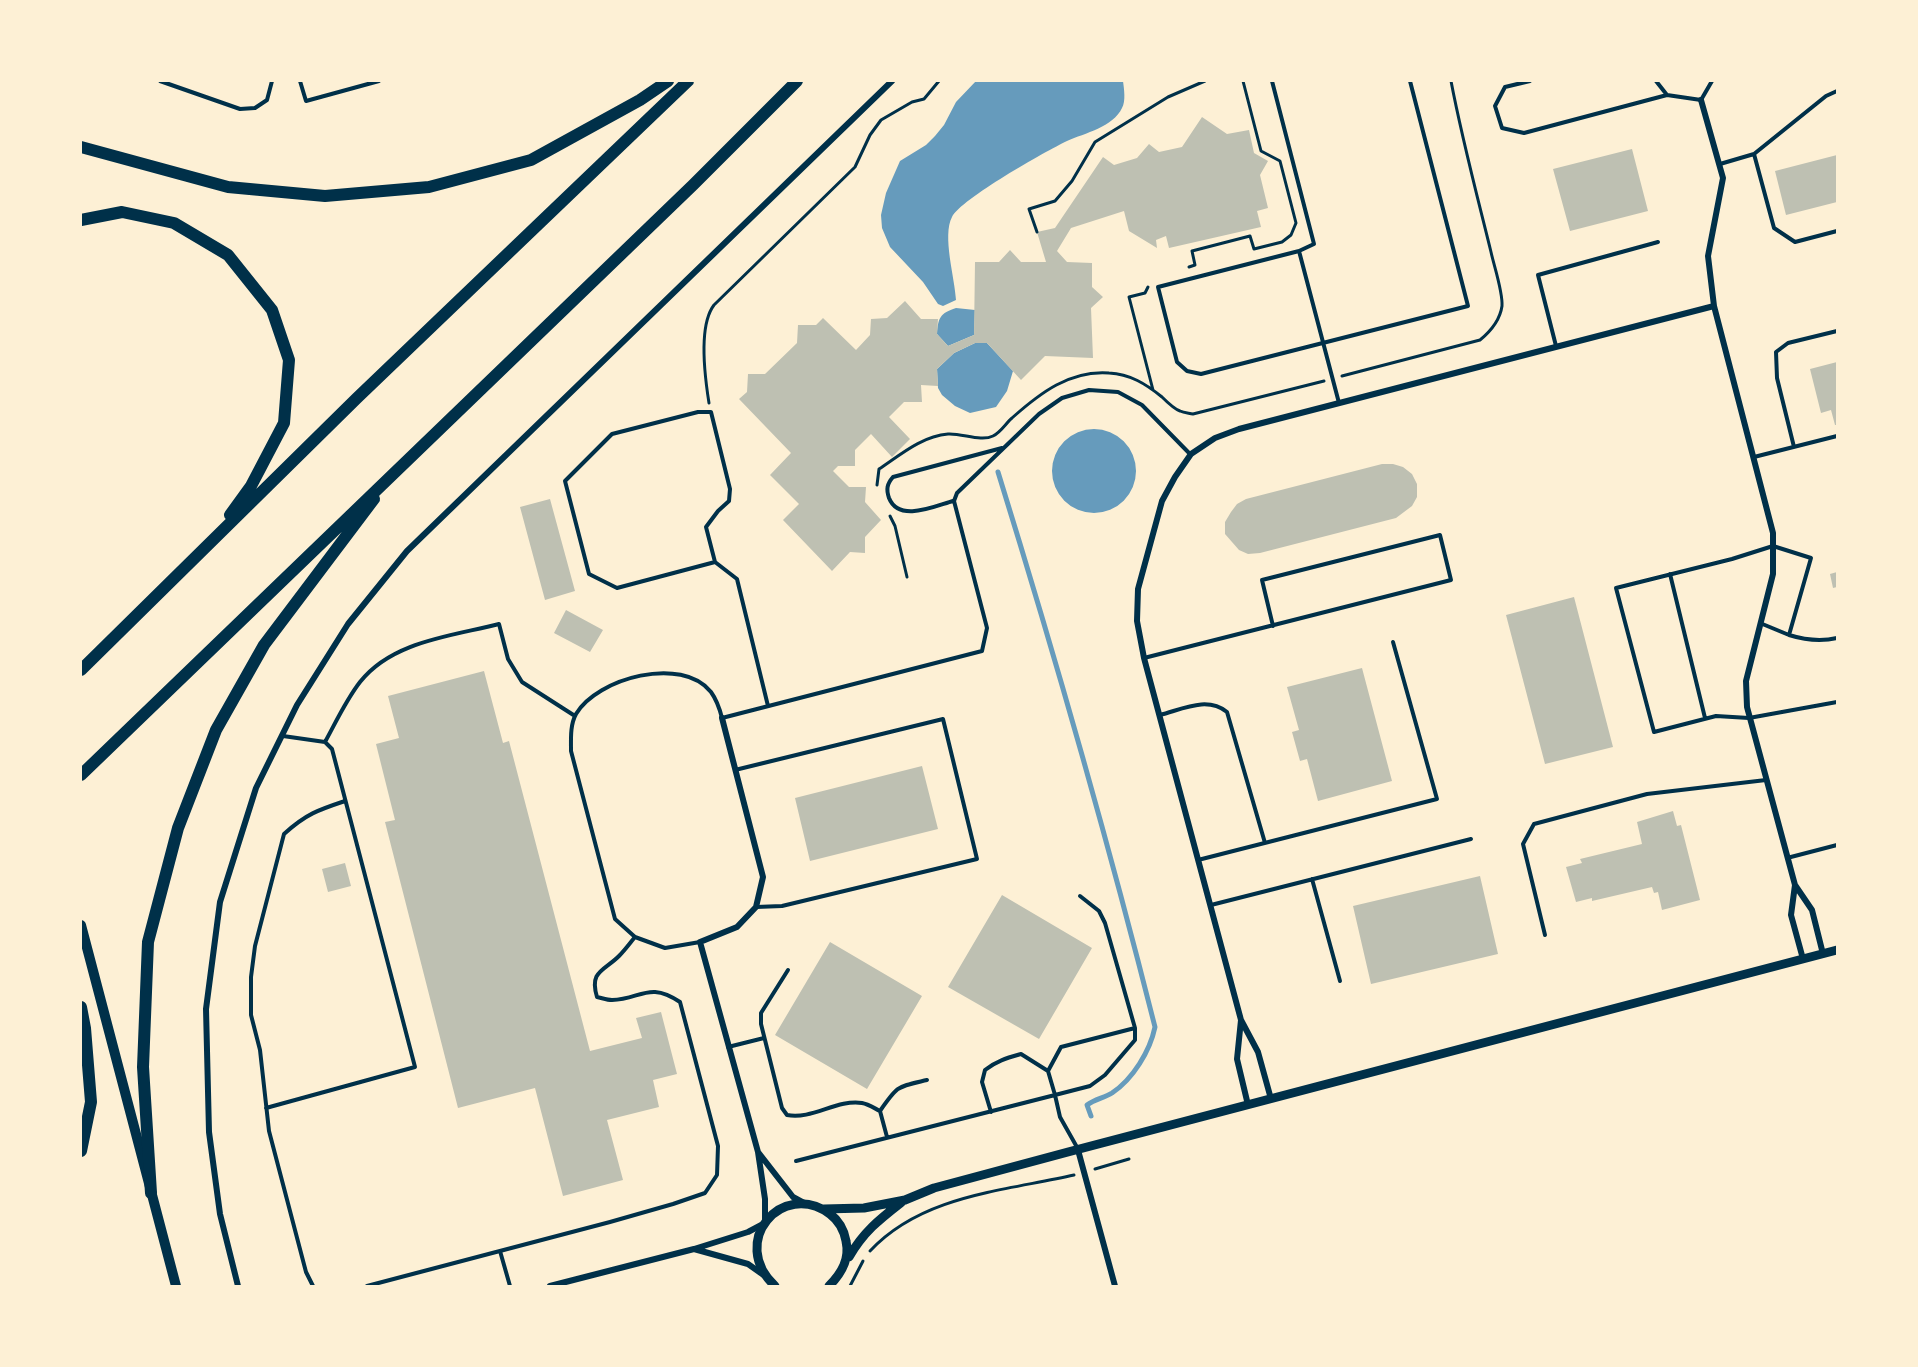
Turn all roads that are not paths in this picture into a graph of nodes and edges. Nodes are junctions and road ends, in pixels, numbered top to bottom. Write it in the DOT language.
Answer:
graph roads {
  1 [pos="160,81"];
  2 [pos="272,81"];
  3 [pos="300,81"];
  4 [pos="380,81"];
  5 [pos="668,81"];
  6 [pos="688,81"];
  7 [pos="797,81"];
  8 [pos="892,81"];
  9 [pos="1272,81"];
  10 [pos="1410,81"];
  11 [pos="1530,81"];
  12 [pos="1656,81"];
  13 [pos="1712,81"];
  14 [pos="1837,92"];
  15 [pos="1667,95"];
  16 [pos="1701,100"];
  17 [pos="81,147"];
  18 [pos="1754,154"];
  19 [pos="1719,164"];
  20 [pos="81,220"];
  21 [pos="1837,231"];
  22 [pos="1658,242"];
  23 [pos="1299,251"];
  24 [pos="1714,306"];
  25 [pos="1837,331"];
  26 [pos="1324,343"];
  27 [pos="1556,347"];
  28 [pos="1339,403"];
  29 [pos="1837,436"];
  30 [pos="1003,447"];
  31 [pos="1794,447"];
  32 [pos="1191,454"];
  33 [pos="1754,457"];
  34 [pos="398,468"];
  35 [pos="954,501"];
  36 [pos="1773,546"];
  37 [pos="206,547"];
  38 [pos="715,562"];
  39 [pos="1670,574"];
  40 [pos="1760,623"];
  41 [pos="1273,626"];
  42 [pos="1789,634"];
  43 [pos="1837,638"];
  44 [pos="1393,642"];
  45 [pos="1144,658"];
  46 [pos="81,670"];
  47 [pos="1837,702"];
  48 [pos="768,706"];
  49 [pos="1160,715"];
  50 [pos="575,716"];
  51 [pos="722,718"];
  52 [pos="1705,718"];
  53 [pos="1749,718"];
  54 [pos="282,735"];
  55 [pos="325,742"];
  56 [pos="735,770"];
  57 [pos="81,775"];
  58 [pos="1766,780"];
  59 [pos="345,801"];
  60 [pos="1471,838"];
  61 [pos="1265,843"];
  62 [pos="1837,845"];
  63 [pos="1787,858"];
  64 [pos="1198,860"];
  65 [pos="1312,879"];
  66 [pos="1795,885"];
  67 [pos="1080,896"];
  68 [pos="1210,905"];
  69 [pos="756,907"];
  70 [pos="81,925"];
  71 [pos="1545,935"];
  72 [pos="635,937"];
  73 [pos="700,942"];
  74 [pos="1837,950"];
  75 [pos="1823,954"];
  76 [pos="1803,959"];
  77 [pos="788,970"];
  78 [pos="1340,981"];
  79 [pos="81,1007"];
  80 [pos="1240,1020"];
  81 [pos="1135,1028"];
  82 [pos="764,1038"];
  83 [pos="728,1047"];
  84 [pos="1048,1071"];
  85 [pos="927,1080"];
  86 [pos="1054,1095"];
  87 [pos="1271,1099"];
  88 [pos="1248,1104"];
  89 [pos="266,1108"];
  90 [pos="880,1111"];
  91 [pos="991,1112"];
  92 [pos="887,1137"];
  93 [pos="1078,1150"];
  94 [pos="81,1151"];
  95 [pos="758,1152"];
  96 [pos="796,1161"];
  97 [pos="151,1193"];
  98 [pos="905,1200"];
  99 [pos="807,1204"];
  100 [pos="824,1209"];
  101 [pos="765,1223"];
  102 [pos="694,1249"];
  103 [pos="500,1251"];
  104 [pos="845,1263"];
  105 [pos="765,1276"];
  106 [pos="176,1286"];
  107 [pos="238,1286"];
  108 [pos="313,1286"];
  109 [pos="367,1286"];
  110 [pos="510,1286"];
  111 [pos="550,1286"];
  112 [pos="775,1286"];
  113 [pos="829,1286"];
  114 [pos="1115,1286"];
  1 -- 2 [label="lane"];
  3 -- 4 [label="lane"];
  5 -- 17 [label="highway"];
  6 -- 37 [label="highway"];
  7 -- 34 [label="highway"];
  8 -- 54 [label="street"];
  9 -- 23 [label="lane"];
  10 -- 26 [label="lane"];
  11 -- 15 [label="lane"];
  12 -- 15 [label="lane"];
  13 -- 16 [label="lane"];
  14 -- 18 [label="lane"];
  15 -- 16 [label="lane"];
  16 -- 19 [label="street"];
  18 -- 19 [label="lane"];
  18 -- 21 [label="lane"];
  19 -- 24 [label="street"];
  20 -- 37 [label="highway"];
  22 -- 27 [label="lane"];
  23 -- 26 [label="lane"];
  23 -- 26 [label="lane"];
  24 -- 27 [label="street"];
  24 -- 33 [label="street"];
  25 -- 31 [label="lane"];
  26 -- 28 [label="lane"];
  27 -- 28 [label="street"];
  28 -- 32 [label="street"];
  29 -- 31 [label="lane"];
  30 -- 32 [label="lane"];
  30 -- 35 [label="lane"];
  30 -- 35 [label="lane"];
  31 -- 33 [label="lane"];
  32 -- 45 [label="street"];
  33 -- 36 [label="street"];
  34 -- 57 [label="highway"];
  34 -- 97 [label="highway"];
  35 -- 48 [label="lane"];
  36 -- 39 [label="lane"];
  36 -- 40 [label="street"];
  36 -- 42 [label="lane"];
  37 -- 46 [label="highway"];
  38 -- 38 [label="lane"];
  38 -- 48 [label="lane"];
  39 -- 52 [label="lane"];
  39 -- 52 [label="lane"];
  40 -- 42 [label="lane"];
  40 -- 53 [label="street"];
  41 -- 41 [label="lane"];
  41 -- 45 [label="lane"];
  42 -- 43 [label="lane"];
  44 -- 61 [label="lane"];
  45 -- 49 [label="street"];
  47 -- 53 [label="lane"];
  48 -- 51 [label="lane"];
  49 -- 61 [label="lane"];
  49 -- 64 [label="street"];
  50 -- 51 [label="lane"];
  50 -- 55 [label="lane"];
  50 -- 72 [label="lane"];
  51 -- 56 [label="street"];
  52 -- 53 [label="lane"];
  53 -- 58 [label="street"];
  54 -- 55 [label="lane"];
  54 -- 107 [label="street"];
  55 -- 59 [label="lane"];
  56 -- 69 [label="street"];
  56 -- 69 [label="lane"];
  58 -- 63 [label="street"];
  58 -- 71 [label="lane"];
  59 -- 89 [label="lane"];
  59 -- 89 [label="lane"];
  60 -- 65 [label="lane"];
  61 -- 64 [label="lane"];
  62 -- 63 [label="lane"];
  63 -- 66 [label="street"];
  64 -- 68 [label="street"];
  65 -- 68 [label="lane"];
  65 -- 78 [label="lane"];
  66 -- 75 [label="street"];
  66 -- 76 [label="street"];
  67 -- 81 [label="lane"];
  68 -- 80 [label="street"];
  69 -- 73 [label="street"];
  70 -- 97 [label="main road"];
  72 -- 73 [label="lane"];
  72 -- 103 [label="lane"];
  73 -- 83 [label="street"];
  74 -- 75 [label="main road"];
  75 -- 76 [label="main road"];
  76 -- 87 [label="main road"];
  77 -- 82 [label="lane"];
  79 -- 94 [label="highway"];
  80 -- 87 [label="street"];
  80 -- 88 [label="street"];
  81 -- 84 [label="lane"];
  81 -- 86 [label="lane"];
  82 -- 83 [label="lane"];
  82 -- 90 [label="lane"];
  83 -- 95 [label="street"];
  84 -- 86 [label="lane"];
  84 -- 91 [label="lane"];
  85 -- 90 [label="lane"];
  86 -- 91 [label="lane"];
  86 -- 93 [label="lane"];
  87 -- 88 [label="main road"];
  88 -- 93 [label="main road"];
  89 -- 108 [label="lane"];
  90 -- 92 [label="lane"];
  91 -- 92 [label="lane"];
  92 -- 96 [label="lane"];
  93 -- 98 [label="main road"];
  93 -- 114 [label="street"];
  95 -- 99 [label="street"];
  95 -- 101 [label="street"];
  97 -- 106 [label="main road"];
  98 -- 100 [label="main road"];
  98 -- 104 [label="main road"];
  99 -- 100 [label="main road"];
  99 -- 101 [label="main road"];
  100 -- 104 [label="main road"];
  101 -- 102 [label="street"];
  101 -- 105 [label="main road"];
  102 -- 105 [label="street"];
  102 -- 111 [label="street"];
  103 -- 109 [label="lane"];
  103 -- 110 [label="lane"];
  104 -- 113 [label="main road"];
  105 -- 112 [label="main road"];
}
